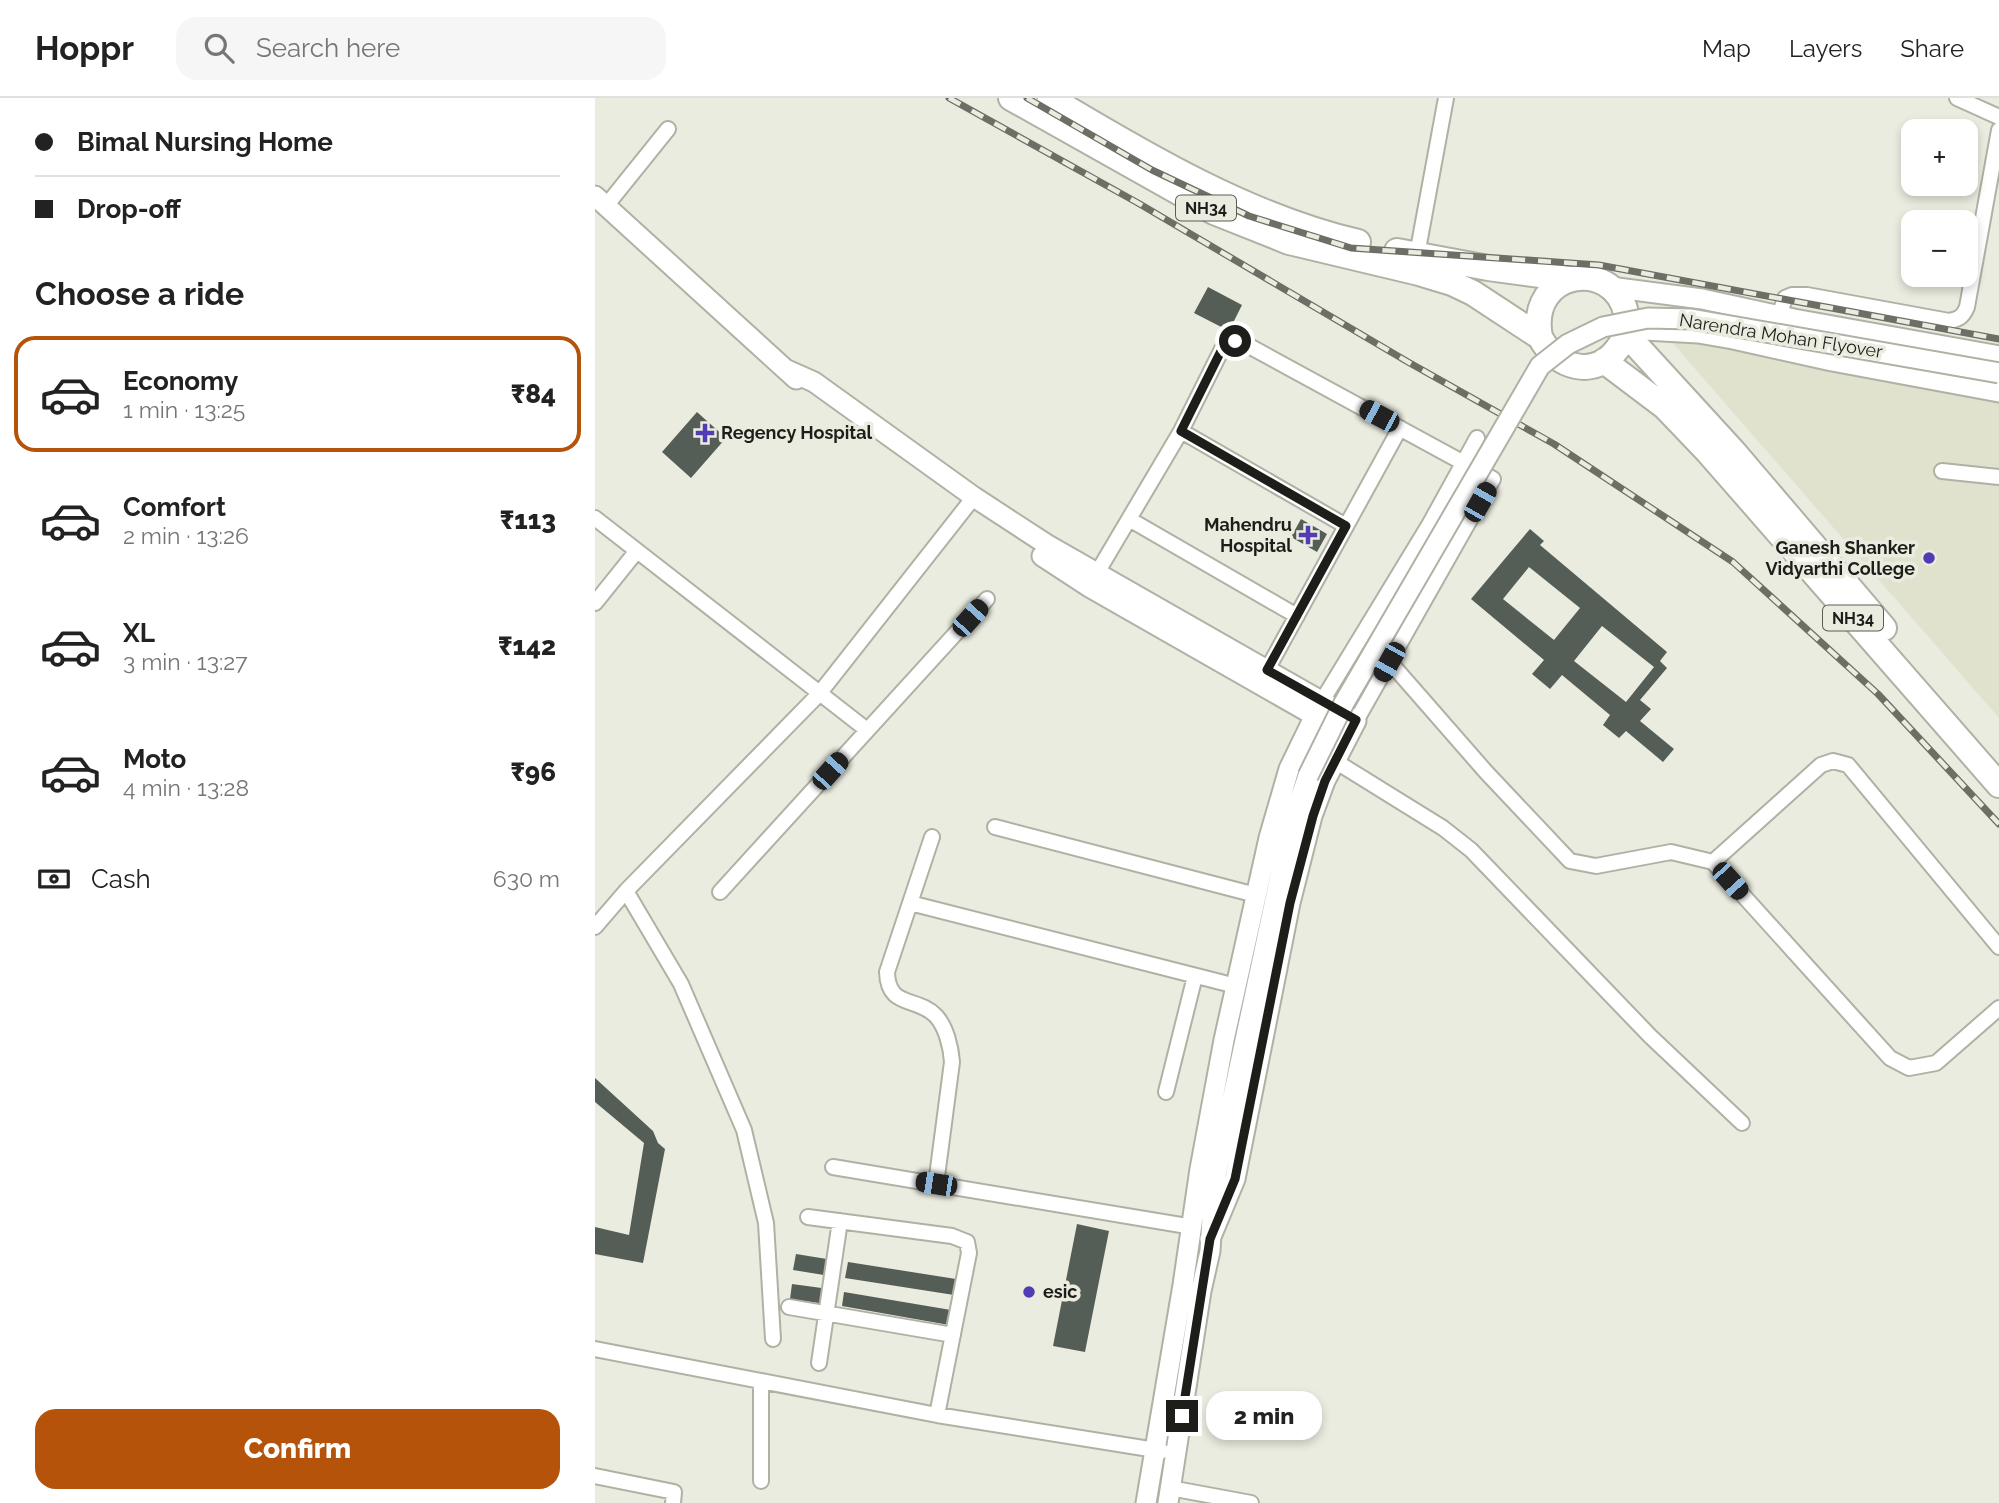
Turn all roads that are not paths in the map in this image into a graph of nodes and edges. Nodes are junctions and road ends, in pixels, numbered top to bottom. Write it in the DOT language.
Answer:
graph roads {
  1 [pos="1011,98"];
  2 [pos="1050,98"];
  3 [pos="1446,98"];
  4 [pos="1957,98"];
  5 [pos="1999,117"];
  6 [pos="668,129"];
  7 [pos="1999,130"];
  8 [pos="601,201"];
  9 [pos="1417,255"];
  10 [pos="1569,279"];
  11 [pos="1610,287"];
  12 [pos="1779,316"];
  13 [pos="1626,331"];
  14 [pos="1540,337"];
  15 [pos="1999,356"];
  16 [pos="1604,361"];
  17 [pos="1999,373"];
  18 [pos="1999,393"];
  19 [pos="1400,428"];
  20 [pos="1181,431"];
  21 [pos="1477,438"];
  22 [pos="1463,463"];
  23 [pos="1943,471"];
  24 [pos="1999,477"];
  25 [pos="970,502"];
  26 [pos="595,517"];
  27 [pos="1129,519"];
  28 [pos="1346,526"];
  29 [pos="636,552"];
  30 [pos="1097,573"];
  31 [pos="987,600"];
  32 [pos="595,603"];
  33 [pos="1297,616"];
  34 [pos="1389,662"];
  35 [pos="1267,670"];
  36 [pos="819,694"];
  37 [pos="1318,709"];
  38 [pos="1352,728"];
  39 [pos="867,730"];
  40 [pos="1999,760"];
  41 [pos="1335,761"];
  42 [pos="1999,785"];
  43 [pos="995,827"];
  44 [pos="932,837"];
  45 [pos="1713,862"];
  46 [pos="626,891"];
  47 [pos="720,892"];
  48 [pos="1256,895"];
  49 [pos="910,903"];
  50 [pos="595,927"];
  51 [pos="1999,947"];
  52 [pos="1195,976"];
  53 [pos="1236,986"];
  54 [pos="1999,1008"];
  55 [pos="1165,1092"];
  56 [pos="1742,1123"];
  57 [pos="833,1167"];
  58 [pos="936,1184"];
  59 [pos="1214,1185"];
  60 [pos="808,1217"];
  61 [pos="840,1221"];
  62 [pos="1193,1227"];
  63 [pos="1210,1239"];
  64 [pos="789,1307"];
  65 [pos="827,1314"];
  66 [pos="953,1335"];
  67 [pos="773,1339"];
  68 [pos="595,1349"];
  69 [pos="819,1363"];
  70 [pos="761,1381"];
  71 [pos="937,1415"];
  72 [pos="1156,1450"];
  73 [pos="1176,1454"];
  74 [pos="595,1476"];
  75 [pos="761,1481"];
  76 [pos="1169,1495"];
  77 [pos="673,1503"];
  78 [pos="1146,1503"];
  79 [pos="1251,1503"];
  1 -- 14 [label="highway, NH34"];
  2 -- 9 [label="highway, NH34"];
  3 -- 9 [label="street"];
  4 -- 5 [label="street"];
  6 -- 8 [label="street"];
  7 -- 12 [label="street"];
  8 -- 25 [label="main road"];
  9 -- 10 [label="highway, NH34"];
  10 -- 11 [label="highway, NH34"];
  10 -- 14 [label="highway"];
  11 -- 12 [label="main road"];
  11 -- 13 [label="highway, NH34"];
  12 -- 15 [label="main road"];
  13 -- 16 [label="highway"];
  13 -- 18 [label="main road"];
  13 -- 40 [label="highway, NH34"];
  14 -- 16 [label="highway, NH34"];
  16 -- 42 [label="highway, NH34"];
  17 -- 59 [label="main road, Narendra Mohan Flyover, bridge"];
  19 -- 20 [label="street"];
  19 -- 22 [label="street"];
  19 -- 28 [label="street"];
  20 -- 27 [label="street"];
  20 -- 28 [label="street"];
  21 -- 22 [label="street"];
  22 -- 34 [label="street"];
  22 -- 37 [label="street"];
  23 -- 24 [label="street"];
  25 -- 30 [label="main road"];
  25 -- 36 [label="street"];
  25 -- 37 [label="main road"];
  26 -- 29 [label="street"];
  27 -- 30 [label="street"];
  27 -- 33 [label="street"];
  28 -- 33 [label="street"];
  29 -- 32 [label="street"];
  29 -- 36 [label="street"];
  30 -- 35 [label="main road"];
  31 -- 39 [label="street"];
  33 -- 35 [label="street"];
  34 -- 38 [label="street"];
  34 -- 45 [label="street"];
  35 -- 37 [label="main road"];
  36 -- 39 [label="street"];
  36 -- 46 [label="street"];
  37 -- 38 [label="main road"];
  37 -- 48 [label="main road"];
  38 -- 41 [label="main road"];
  39 -- 47 [label="street"];
  41 -- 56 [label="street"];
  41 -- 63 [label="main road"];
  43 -- 48 [label="street"];
  44 -- 49 [label="street"];
  45 -- 51 [label="street"];
  45 -- 54 [label="street"];
  46 -- 50 [label="street"];
  46 -- 67 [label="street"];
  48 -- 53 [label="main road"];
  49 -- 52 [label="street"];
  49 -- 58 [label="street"];
  52 -- 53 [label="street"];
  52 -- 55 [label="street"];
  53 -- 62 [label="main road"];
  57 -- 58 [label="street"];
  58 -- 62 [label="street"];
  59 -- 62 [label="main road, Narendra Mohan Flyover"];
  59 -- 63 [label="main road, Narendra Mohan Flyover"];
  60 -- 61 [label="street"];
  61 -- 65 [label="street"];
  61 -- 66 [label="street"];
  62 -- 72 [label="main road"];
  63 -- 73 [label="main road"];
  64 -- 65 [label="street"];
  65 -- 66 [label="street"];
  65 -- 69 [label="street"];
  66 -- 71 [label="street"];
  68 -- 70 [label="street"];
  70 -- 71 [label="street"];
  70 -- 75 [label="street"];
  71 -- 72 [label="street"];
  72 -- 73 [label="street"];
  72 -- 78 [label="main road"];
  73 -- 76 [label="main road"];
  74 -- 77 [label="street"];
  76 -- 79 [label="street"];
}
